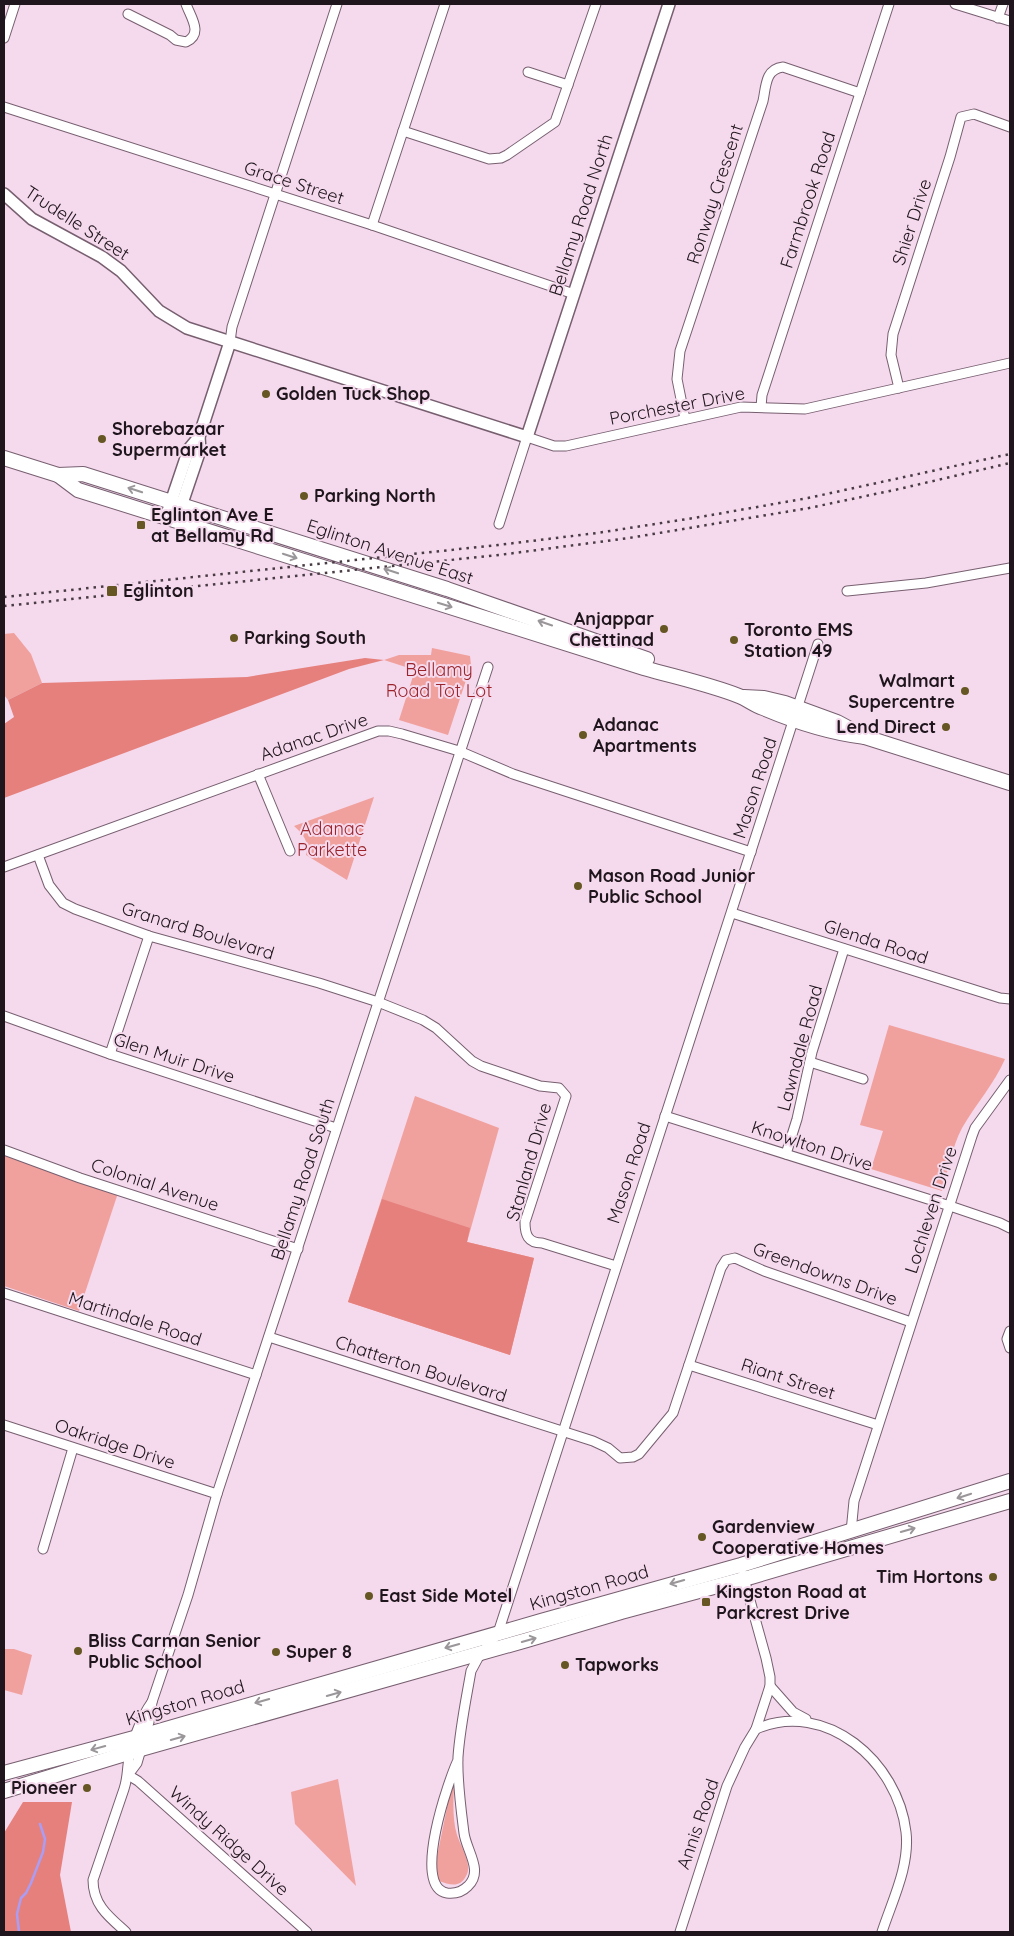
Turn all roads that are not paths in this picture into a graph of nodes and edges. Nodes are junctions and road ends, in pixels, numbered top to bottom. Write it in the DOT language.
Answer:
graph roads {
  1 [pos="15,4"];
  2 [pos="186,4"];
  3 [pos="338,4"];
  4 [pos="445,4"];
  5 [pos="596,4"];
  6 [pos="669,4"];
  7 [pos="890,4"];
  8 [pos="955,4"];
  9 [pos="1003,4"];
  10 [pos="128,14"];
  11 [pos="998,18"];
  12 [pos="1010,22"];
  13 [pos="4,38"];
  14 [pos="528,72"];
  15 [pos="568,84"];
  16 [pos="860,93"];
  17 [pos="4,107"];
  18 [pos="1010,127"];
  19 [pos="403,131"];
  20 [pos="4,194"];
  21 [pos="275,194"];
  22 [pos="372,225"];
  23 [pos="574,294"];
  24 [pos="230,342"];
  25 [pos="1010,363"];
  26 [pos="899,388"];
  27 [pos="761,407"];
  28 [pos="685,419"];
  29 [pos="527,437"];
  30 [pos="4,458"];
  31 [pos="58,475"];
  32 [pos="177,503"];
  33 [pos="171,519"];
  34 [pos="499,524"];
  35 [pos="1010,568"];
  36 [pos="847,591"];
  37 [pos="818,644"];
  38 [pos="488,667"];
  39 [pos="705,684"];
  40 [pos="796,714"];
  41 [pos="459,751"];
  42 [pos="258,774"];
  43 [pos="1010,783"];
  44 [pos="290,851"];
  45 [pos="751,852"];
  46 [pos="38,854"];
  47 [pos="4,867"];
  48 [pos="732,913"];
  49 [pos="149,936"];
  50 [pos="844,949"];
  51 [pos="1010,999"];
  52 [pos="378,1002"];
  53 [pos="4,1016"];
  54 [pos="110,1054"];
  55 [pos="810,1062"];
  56 [pos="863,1079"];
  57 [pos="1010,1080"];
  58 [pos="665,1116"];
  59 [pos="336,1128"];
  60 [pos="4,1150"];
  61 [pos="786,1154"];
  62 [pos="950,1206"];
  63 [pos="1010,1228"];
  64 [pos="298,1249"];
  65 [pos="616,1266"];
  66 [pos="4,1293"];
  67 [pos="911,1322"];
  68 [pos="1010,1331"];
  69 [pos="269,1337"];
  70 [pos="1010,1348"];
  71 [pos="689,1365"];
  72 [pos="256,1375"];
  73 [pos="4,1425"];
  74 [pos="878,1425"];
  75 [pos="563,1432"];
  76 [pos="73,1448"];
  77 [pos="1010,1481"];
  78 [pos="217,1494"];
  79 [pos="1010,1501"];
  80 [pos="851,1532"];
  81 [pos="43,1550"];
  82 [pos="741,1565"];
  83 [pos="706,1574"];
  84 [pos="744,1579"];
  85 [pos="703,1589"];
  86 [pos="498,1633"];
  87 [pos="485,1649"];
  88 [pos="770,1686"];
  89 [pos="811,1722"];
  90 [pos="756,1729"];
  91 [pos="138,1743"];
  92 [pos="458,1760"];
  93 [pos="4,1773"];
  94 [pos="128,1776"];
  95 [pos="4,1791"];
  96 [pos="126,1932"];
  97 [pos="307,1932"];
  98 [pos="680,1932"];
  99 [pos="882,1932"];
  1 -- 13 [label="street"];
  2 -- 10 [label="street"];
  3 -- 21 [label="street"];
  4 -- 19 [label="street"];
  5 -- 15 [label="street"];
  6 -- 23 [label="street, Bellamy Road North"];
  7 -- 16 [label="street, Farmbrook Road"];
  8 -- 11 [label="street"];
  9 -- 11 [label="street"];
  11 -- 12 [label="street"];
  14 -- 15 [label="street"];
  15 -- 19 [label="street"];
  16 -- 27 [label="street, Farmbrook Road"];
  16 -- 28 [label="street, Ronway Crescent"];
  17 -- 21 [label="street, Grace Street"];
  18 -- 26 [label="street, Shier Drive"];
  19 -- 22 [label="street"];
  20 -- 24 [label="street, Trudelle Street"];
  21 -- 22 [label="street, Grace Street"];
  21 -- 24 [label="street"];
  22 -- 23 [label="street, Grace Street"];
  23 -- 29 [label="street, Bellamy Road North"];
  24 -- 29 [label="street"];
  24 -- 32 [label="street"];
  25 -- 26 [label="street, Porchester Drive"];
  26 -- 27 [label="street, Porchester Drive"];
  27 -- 28 [label="street, Porchester Drive"];
  28 -- 29 [label="street, Porchester Drive"];
  29 -- 34 [label="street, Bellamy Road North"];
  30 -- 31 [label="main road, Eglinton Avenue East"];
  32 -- 31 [label="main road, Eglinton Avenue East, one-way"];
  31 -- 33 [label="main road, Eglinton Avenue East"];
  32 -- 33 [label="street"];
  39 -- 32 [label="main road, Eglinton Avenue East, one-way"];
  33 -- 39 [label="main road, Eglinton Avenue East, one-way"];
  35 -- 36 [label="street"];
  37 -- 40 [label="street, Mason Road"];
  38 -- 41 [label="street, Bellamy Road South"];
  39 -- 40 [label="main road, Eglinton Avenue East"];
  40 -- 43 [label="main road, Eglinton Avenue East"];
  40 -- 45 [label="street, Mason Road"];
  41 -- 42 [label="street, Adanac Drive"];
  41 -- 45 [label="street, Adanac Drive"];
  41 -- 52 [label="street, Bellamy Road South"];
  42 -- 44 [label="street"];
  42 -- 46 [label="street, Adanac Drive"];
  45 -- 48 [label="street, Mason Road"];
  46 -- 47 [label="street, Adanac Drive"];
  46 -- 49 [label="street, Granard Boulevard"];
  48 -- 50 [label="street, Glenda Road"];
  48 -- 58 [label="street, Mason Road"];
  49 -- 52 [label="street, Granard Boulevard"];
  49 -- 54 [label="street"];
  50 -- 51 [label="street, Glenda Road"];
  50 -- 55 [label="street, Lawndale Road"];
  52 -- 59 [label="street, Bellamy Road South"];
  52 -- 65 [label="street, Stanland Drive"];
  53 -- 54 [label="street, Glen Muir Drive"];
  54 -- 59 [label="street, Glen Muir Drive"];
  55 -- 56 [label="street"];
  55 -- 61 [label="street, Lawndale Road"];
  57 -- 62 [label="street, Lochleven Drive"];
  58 -- 61 [label="street, Knowlton Drive"];
  58 -- 65 [label="street, Mason Road"];
  59 -- 64 [label="street, Bellamy Road South"];
  60 -- 64 [label="street, Colonial Avenue"];
  61 -- 62 [label="street, Knowlton Drive"];
  62 -- 63 [label="street, Knowlton Drive"];
  62 -- 67 [label="street, Lochleven Drive"];
  64 -- 69 [label="street, Bellamy Road South"];
  65 -- 75 [label="street, Mason Road"];
  66 -- 72 [label="street, Martindale Road"];
  67 -- 71 [label="street, Greendowns Drive"];
  67 -- 74 [label="street, Lochleven Drive"];
  68 -- 70 [label="street"];
  69 -- 72 [label="street, Bellamy Road South"];
  69 -- 75 [label="street, Chatterton Boulevard"];
  71 -- 74 [label="street, Riant Street"];
  71 -- 75 [label="street, Greendowns Drive"];
  72 -- 78 [label="street, Bellamy Road South"];
  73 -- 76 [label="street, Oakridge Drive"];
  74 -- 80 [label="street, Lochleven Drive"];
  75 -- 86 [label="street, Mason Road"];
  76 -- 78 [label="street, Oakridge Drive"];
  76 -- 81 [label="street"];
  77 -- 80 [label="main road, Kingston Road, one-way"];
  78 -- 91 [label="street, Bellamy Road South"];
  84 -- 79 [label="main road, Kingston Road, one-way"];
  80 -- 82 [label="main road, Kingston Road"];
  82 -- 83 [label="main road, Kingston Road"];
  82 -- 84 [label="street"];
  83 -- 85 [label="main road"];
  83 -- 86 [label="main road, Kingston Road, one-way"];
  84 -- 85 [label="main road, Kingston Road"];
  84 -- 88 [label="street"];
  87 -- 85 [label="main road, Kingston Road, one-way"];
  86 -- 87 [label="street, Mason Road"];
  86 -- 91 [label="main road, Kingston Road, one-way"];
  91 -- 87 [label="main road, Kingston Road, one-way"];
  87 -- 92 [label="street, Mason Road"];
  88 -- 89 [label="street"];
  88 -- 90 [label="street, Annis Road"];
  89 -- 90 [label="street"];
  89 -- 99 [label="street"];
  90 -- 98 [label="street, Annis Road"];
  91 -- 93 [label="main road, Kingston Road, one-way"];
  91 -- 94 [label="street, Bellamy Road South"];
  91 -- 95 [label="main road, Kingston Road"];
  92 -- 92 [label="street"];
  94 -- 96 [label="street, Bellamy Road South"];
  94 -- 97 [label="street, Windy Ridge Drive"];
}
